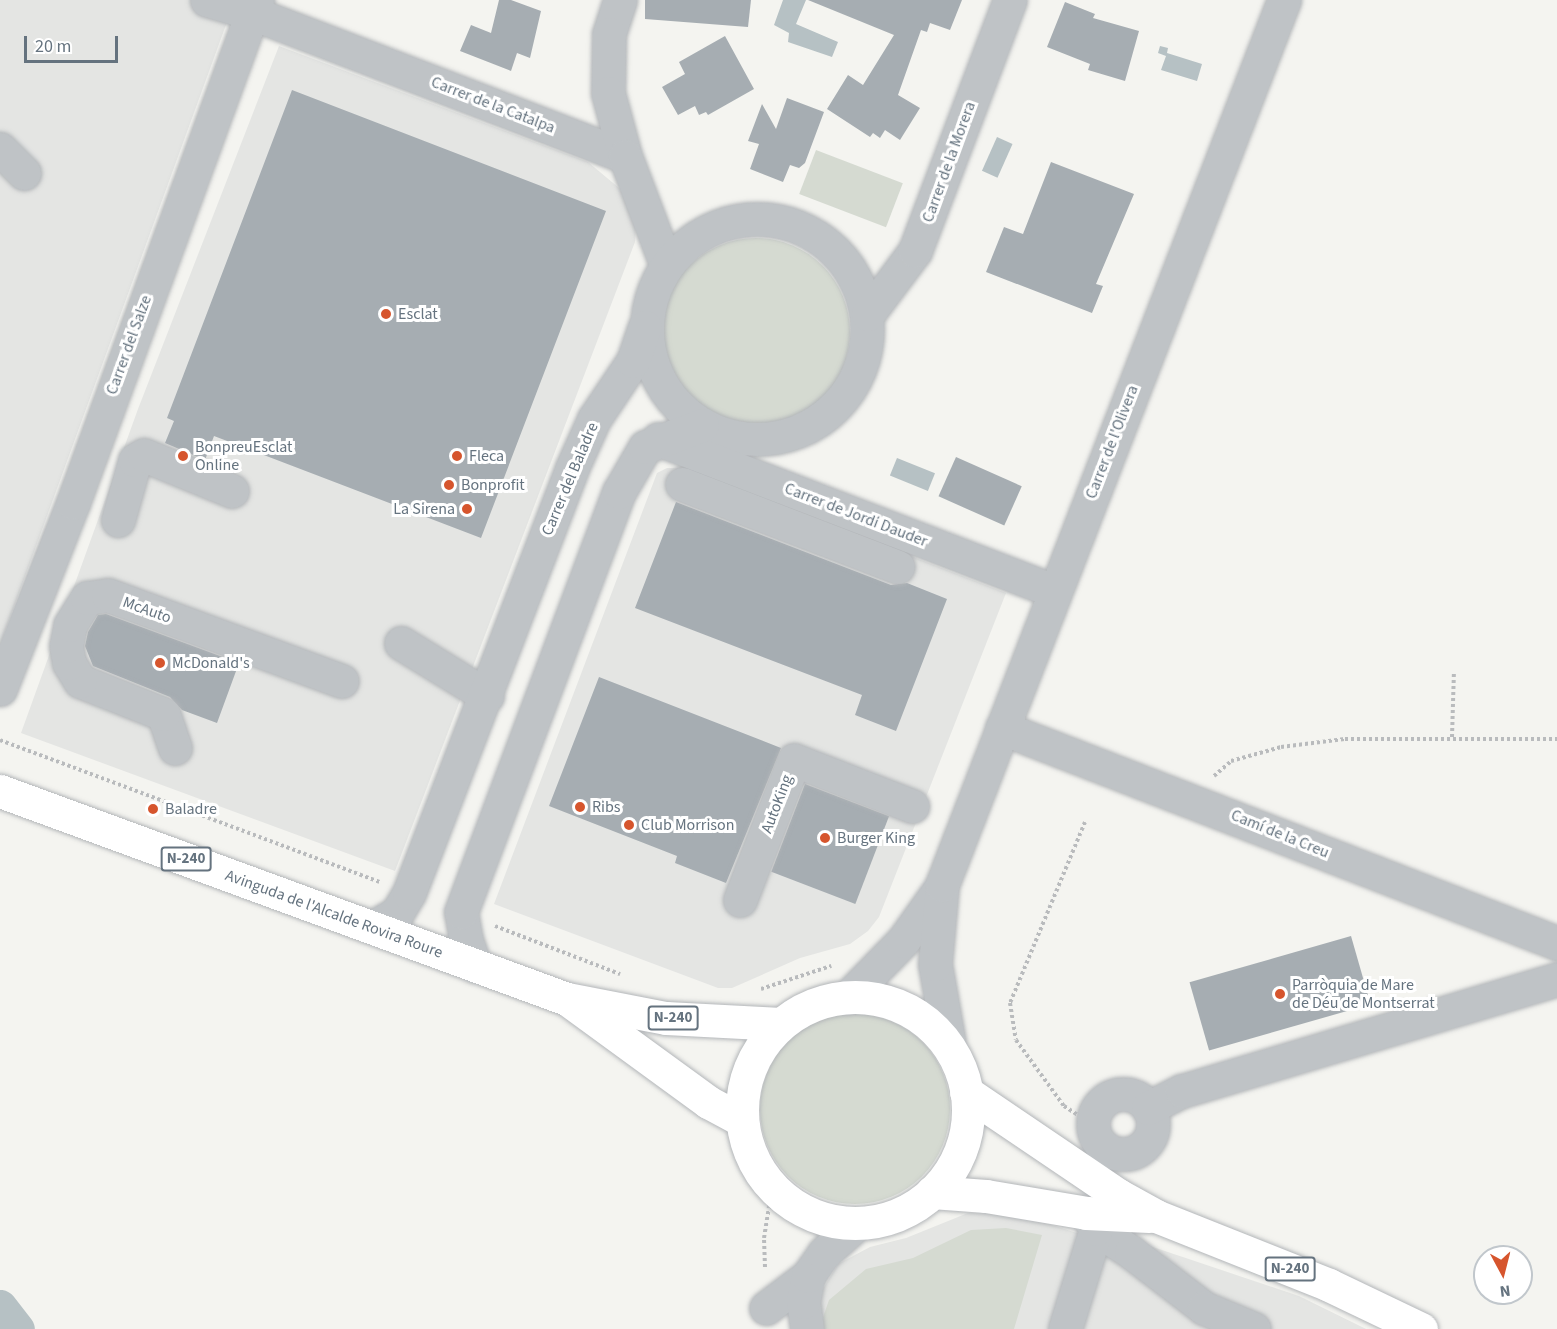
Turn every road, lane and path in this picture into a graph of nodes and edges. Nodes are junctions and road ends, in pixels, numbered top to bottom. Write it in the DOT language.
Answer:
graph roads {
  1 [pos="207,0"];
  2 [pos="620,0"];
  3 [pos="1010,0"];
  4 [pos="1284,0"];
  5 [pos="255,6"];
  6 [pos="0,149"];
  7 [pos="625,156"];
  8 [pos="24,173"];
  9 [pos="666,264"];
  10 [pos="868,314"];
  11 [pos="646,324"];
  12 [pos="702,426"];
  13 [pos="658,439"];
  14 [pos="682,484"];
  15 [pos="232,491"];
  16 [pos="118,520"];
  17 [pos="898,567"];
  18 [pos="1054,591"];
  19 [pos="400,643"];
  20 [pos="504,651"];
  21 [pos="554,662"];
  22 [pos="1454,671"];
  23 [pos="342,681"];
  24 [pos="0,689"];
  25 [pos="487,696"];
  26 [pos="541,697"];
  27 [pos="1002,728"];
  28 [pos="1452,737"];
  29 [pos="1557,739"];
  30 [pos="0,740"];
  31 [pos="175,748"];
  32 [pos="0,791"];
  33 [pos="1189,798"];
  34 [pos="912,806"];
  35 [pos="1085,822"];
  36 [pos="942,885"];
  37 [pos="409,893"];
  38 [pos="740,900"];
  39 [pos="461,912"];
  40 [pos="373,927"];
  41 [pos="1521,929"];
  42 [pos="1557,943"];
  43 [pos="834,965"];
  44 [pos="475,966"];
  45 [pos="625,976"];
  46 [pos="1557,979"];
  47 [pos="1522,990"];
  48 [pos="752,993"];
  49 [pos="847,998"];
  50 [pos="567,999"];
  51 [pos="781,1024"];
  52 [pos="950,1049"];
  53 [pos="966,1092"];
  54 [pos="1148,1108"];
  55 [pos="742,1120"];
  56 [pos="1093,1125"];
  57 [pos="772,1188"];
  58 [pos="932,1192"];
  59 [pos="1156,1216"];
  60 [pos="1091,1221"];
  61 [pos="858,1223"];
  62 [pos="808,1276"];
  63 [pos="766,1308"];
  64 [pos="1208,1318"];
  65 [pos="807,1329"];
  66 [pos="1065,1329"];
  67 [pos="1254,1329"];
  68 [pos="1421,1329"];
  1 -- 5 [label="street, Carrer de la Catalpa"];
  2 -- 7 [label="street"];
  3 -- 10 [label="street, Carrer de la Morera"];
  4 -- 18 [label="street, Carrer de l'Olivera"];
  5 -- 7 [label="street, Carrer de la Catalpa"];
  5 -- 24 [label="street, Carrer del Salze"];
  6 -- 8 [label="street"];
  7 -- 9 [label="street"];
  9 -- 10 [label="street"];
  9 -- 11 [label="street"];
  10 -- 12 [label="street"];
  11 -- 12 [label="street"];
  11 -- 20 [label="street, Carrer del Baladre"];
  12 -- 13 [label="street"];
  13 -- 18 [label="street, Carrer de Jordi Dauder"];
  13 -- 21 [label="street"];
  14 -- 17 [label="street"];
  15 -- 16 [label="street"];
  18 -- 27 [label="street, Carrer de l'Olivera"];
  19 -- 25 [label="street"];
  20 -- 21 [label="street"];
  20 -- 25 [label="street, Carrer del Baladre"];
  20 -- 26 [label="street"];
  21 -- 26 [label="street"];
  22 -- 28 [label="path"];
  23 -- 31 [label="street, McAuto"];
  25 -- 37 [label="street, Carrer del Baladre"];
  26 -- 39 [label="street"];
  27 -- 33 [label="street, Camí de la Creu"];
  27 -- 36 [label="street, Carrer de l'Olivera"];
  28 -- 29 [label="path"];
  28 -- 33 [label="path"];
  30 -- 37 [label="path"];
  32 -- 40 [label="main road, Avinguda de l'Alcalde Rovira Roure / N-240"];
  33 -- 41 [label="street, Camí de la Creu"];
  34 -- 38 [label="street, AutoKing"];
  35 -- 56 [label="path"];
  36 -- 49 [label="street, Carrer de l'Olivera"];
  36 -- 52 [label="street, Carrer de l'Olivera"];
  37 -- 40 [label="street, Carrer del Baladre"];
  39 -- 44 [label="street"];
  39 -- 45 [label="path"];
  40 -- 44 [label="main road, Avinguda de l'Alcalde Rovira Roure / N-240"];
  41 -- 42 [label="street, Camí de la Creu"];
  41 -- 47 [label="street"];
  43 -- 48 [label="path"];
  44 -- 50 [label="main road, Avinguda de l'Alcalde Rovira Roure / N-240"];
  46 -- 47 [label="street"];
  47 -- 54 [label="street"];
  49 -- 51 [label="main road"];
  49 -- 52 [label="main road"];
  50 -- 51 [label="main road, N-240"];
  50 -- 55 [label="main road, N-240"];
  51 -- 55 [label="main road"];
  52 -- 53 [label="main road"];
  53 -- 58 [label="main road"];
  53 -- 59 [label="main road, N-240"];
  54 -- 56 [label="street"];
  54 -- 56 [label="street"];
  55 -- 57 [label="main road"];
  57 -- 61 [label="main road"];
  57 -- 63 [label="path"];
  58 -- 60 [label="main road, N-240"];
  58 -- 61 [label="main road"];
  59 -- 60 [label="main road, N-240"];
  59 -- 68 [label="main road, N-240"];
  60 -- 64 [label="street"];
  60 -- 66 [label="street"];
  61 -- 62 [label="street"];
  62 -- 63 [label="street"];
  62 -- 65 [label="street"];
  64 -- 67 [label="street"];
}
